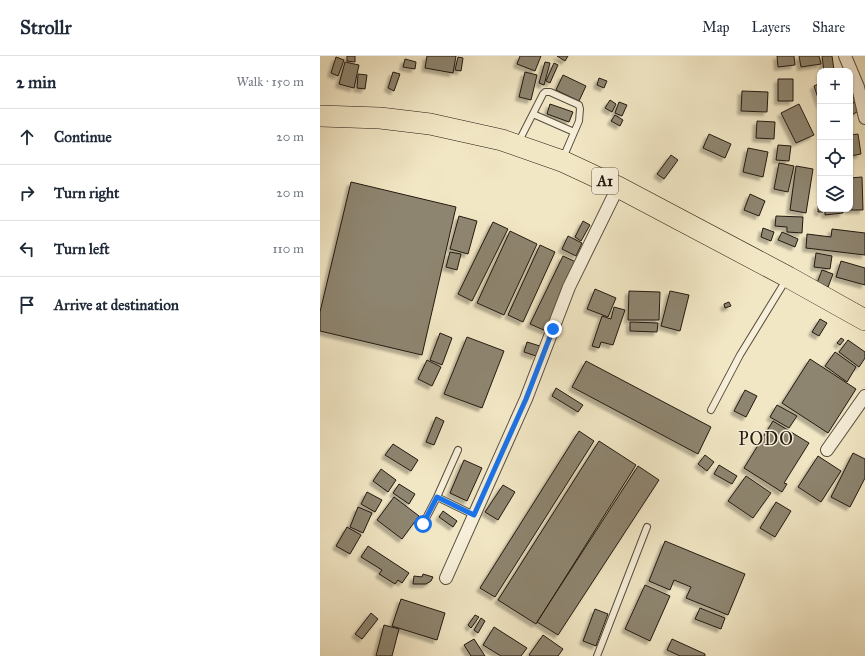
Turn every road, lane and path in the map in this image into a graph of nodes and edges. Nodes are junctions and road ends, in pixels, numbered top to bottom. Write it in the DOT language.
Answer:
graph roads {
  1 [pos="845,56"];
  2 [pos="533,114"];
  3 [pos="320,116"];
  4 [pos="865,118"];
  5 [pos="574,132"];
  6 [pos="517,145"];
  7 [pos="562,161"];
  8 [pos="618,187"];
  9 [pos="788,277"];
  10 [pos="865,320"];
  11 [pos="865,396"];
  12 [pos="711,410"];
  13 [pos="458,450"];
  14 [pos="827,450"];
  15 [pos="437,497"];
  16 [pos="474,515"];
  17 [pos="423,524"];
  18 [pos="647,527"];
  19 [pos="446,578"];
  20 [pos="597,656"];
  1 -- 4 [label="street"];
  2 -- 5 [label="lane"];
  2 -- 5 [label="lane"];
  2 -- 6 [label="lane"];
  3 -- 6 [label="highway, A1"];
  5 -- 7 [label="lane"];
  6 -- 7 [label="highway, A1"];
  7 -- 8 [label="highway, A1"];
  8 -- 9 [label="highway, A1"];
  8 -- 16 [label="street"];
  9 -- 10 [label="highway, A1"];
  9 -- 12 [label="lane"];
  11 -- 14 [label="street"];
  13 -- 15 [label="lane"];
  15 -- 16 [label="lane"];
  15 -- 17 [label="lane"];
  16 -- 19 [label="street"];
  18 -- 20 [label="lane"];
}
